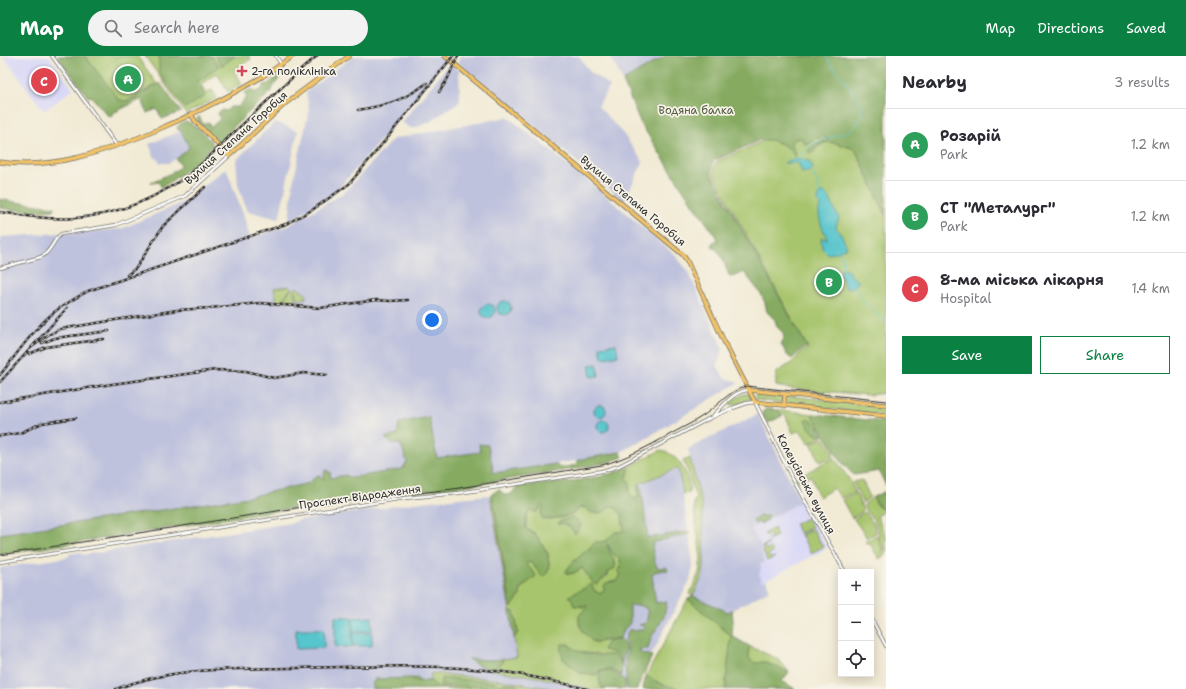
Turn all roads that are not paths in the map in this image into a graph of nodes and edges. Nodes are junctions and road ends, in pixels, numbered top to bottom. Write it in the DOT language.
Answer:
graph roads {
  1 [pos="52,56"];
  2 [pos="276,56"];
  3 [pos="293,56"];
  4 [pos="349,56"];
  5 [pos="445,56"];
  6 [pos="281,64"];
  7 [pos="191,114"];
  8 [pos="117,146"];
  9 [pos="229,156"];
  10 [pos="0,162"];
  11 [pos="0,268"];
  12 [pos="749,390"];
  13 [pos="785,394"];
  14 [pos="756,402"];
  15 [pos="886,404"];
  16 [pos="784,405"];
  17 [pos="886,416"];
  18 [pos="712,417"];
  19 [pos="0,562"];
  20 [pos="843,569"];
  21 [pos="874,624"];
  22 [pos="886,646"];
  1 -- 8 [label="street"];
  2 -- 6 [label="street"];
  3 -- 6 [label="main road"];
  4 -- 9 [label="main road, Вулиця Степана Горобця"];
  5 -- 12 [label="main road, Вулиця Степана Горобця"];
  6 -- 7 [label="main road"];
  7 -- 8 [label="main road"];
  7 -- 9 [label="main road"];
  8 -- 10 [label="main road"];
  9 -- 11 [label="street, Вулиця Степана Горобця"];
  12 -- 13 [label="main road"];
  12 -- 14 [label="main road, Вулиця Степана Горобця"];
  12 -- 18 [label="street, Проспект Відродження"];
  13 -- 15 [label="main road"];
  13 -- 16 [label="main road"];
  14 -- 16 [label="main road, Проспект Відродження"];
  14 -- 18 [label="street, Проспект Відродження"];
  14 -- 20 [label="street, Колеусівська вулиця"];
  16 -- 17 [label="main road, Проспект Відродження"];
  18 -- 19 [label="street, Проспект Відродження"];
  21 -- 22 [label="street"];
}
